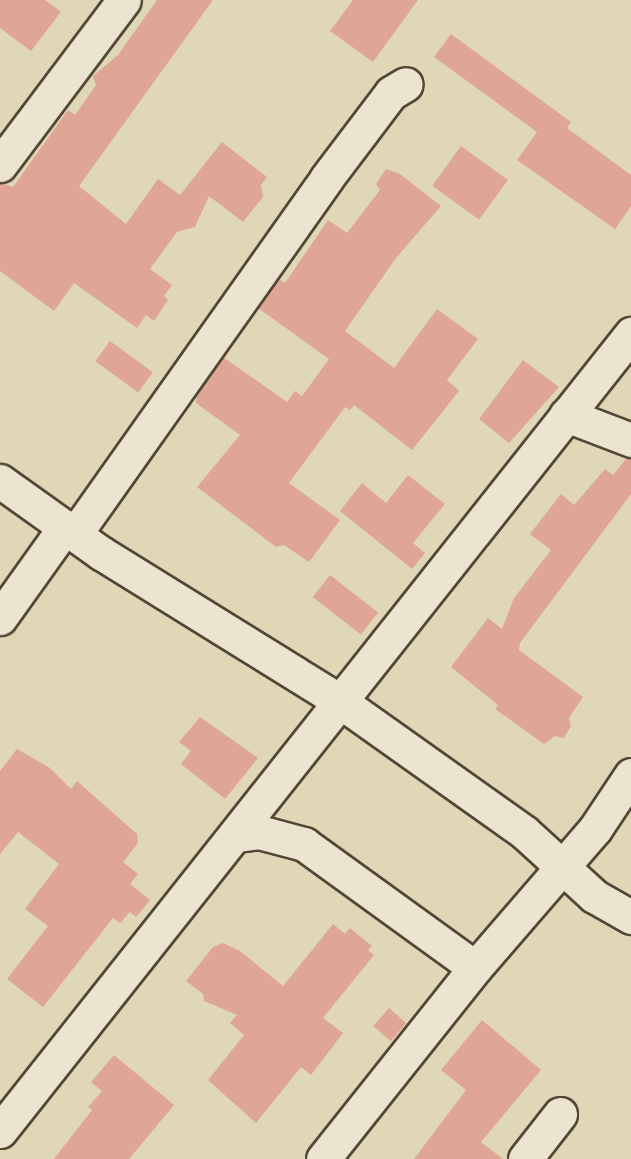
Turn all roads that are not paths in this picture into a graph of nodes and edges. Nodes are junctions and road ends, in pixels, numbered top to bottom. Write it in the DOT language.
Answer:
graph roads {
  1 [pos="124,0"];
  2 [pos="406,84"];
  3 [pos="0,165"];
  4 [pos="631,334"];
  5 [pos="566,415"];
  6 [pos="631,440"];
  7 [pos="0,481"];
  8 [pos="70,530"];
  9 [pos="0,618"];
  10 [pos="341,702"];
  11 [pos="631,775"];
  12 [pos="236,835"];
  13 [pos="561,867"];
  14 [pos="631,917"];
  15 [pos="475,968"];
  16 [pos="560,1114"];
  17 [pos="0,1131"];
  18 [pos="322,1159"];
  19 [pos="525,1159"];
  1 -- 3 [label="street"];
  2 -- 8 [label="street"];
  4 -- 5 [label="street"];
  5 -- 6 [label="street"];
  5 -- 10 [label="street"];
  7 -- 8 [label="street"];
  8 -- 9 [label="street"];
  8 -- 10 [label="street"];
  10 -- 12 [label="street"];
  10 -- 13 [label="street"];
  11 -- 13 [label="street"];
  12 -- 15 [label="street"];
  12 -- 17 [label="street"];
  13 -- 14 [label="street"];
  13 -- 15 [label="street"];
  15 -- 18 [label="street"];
  16 -- 19 [label="street"];
}
